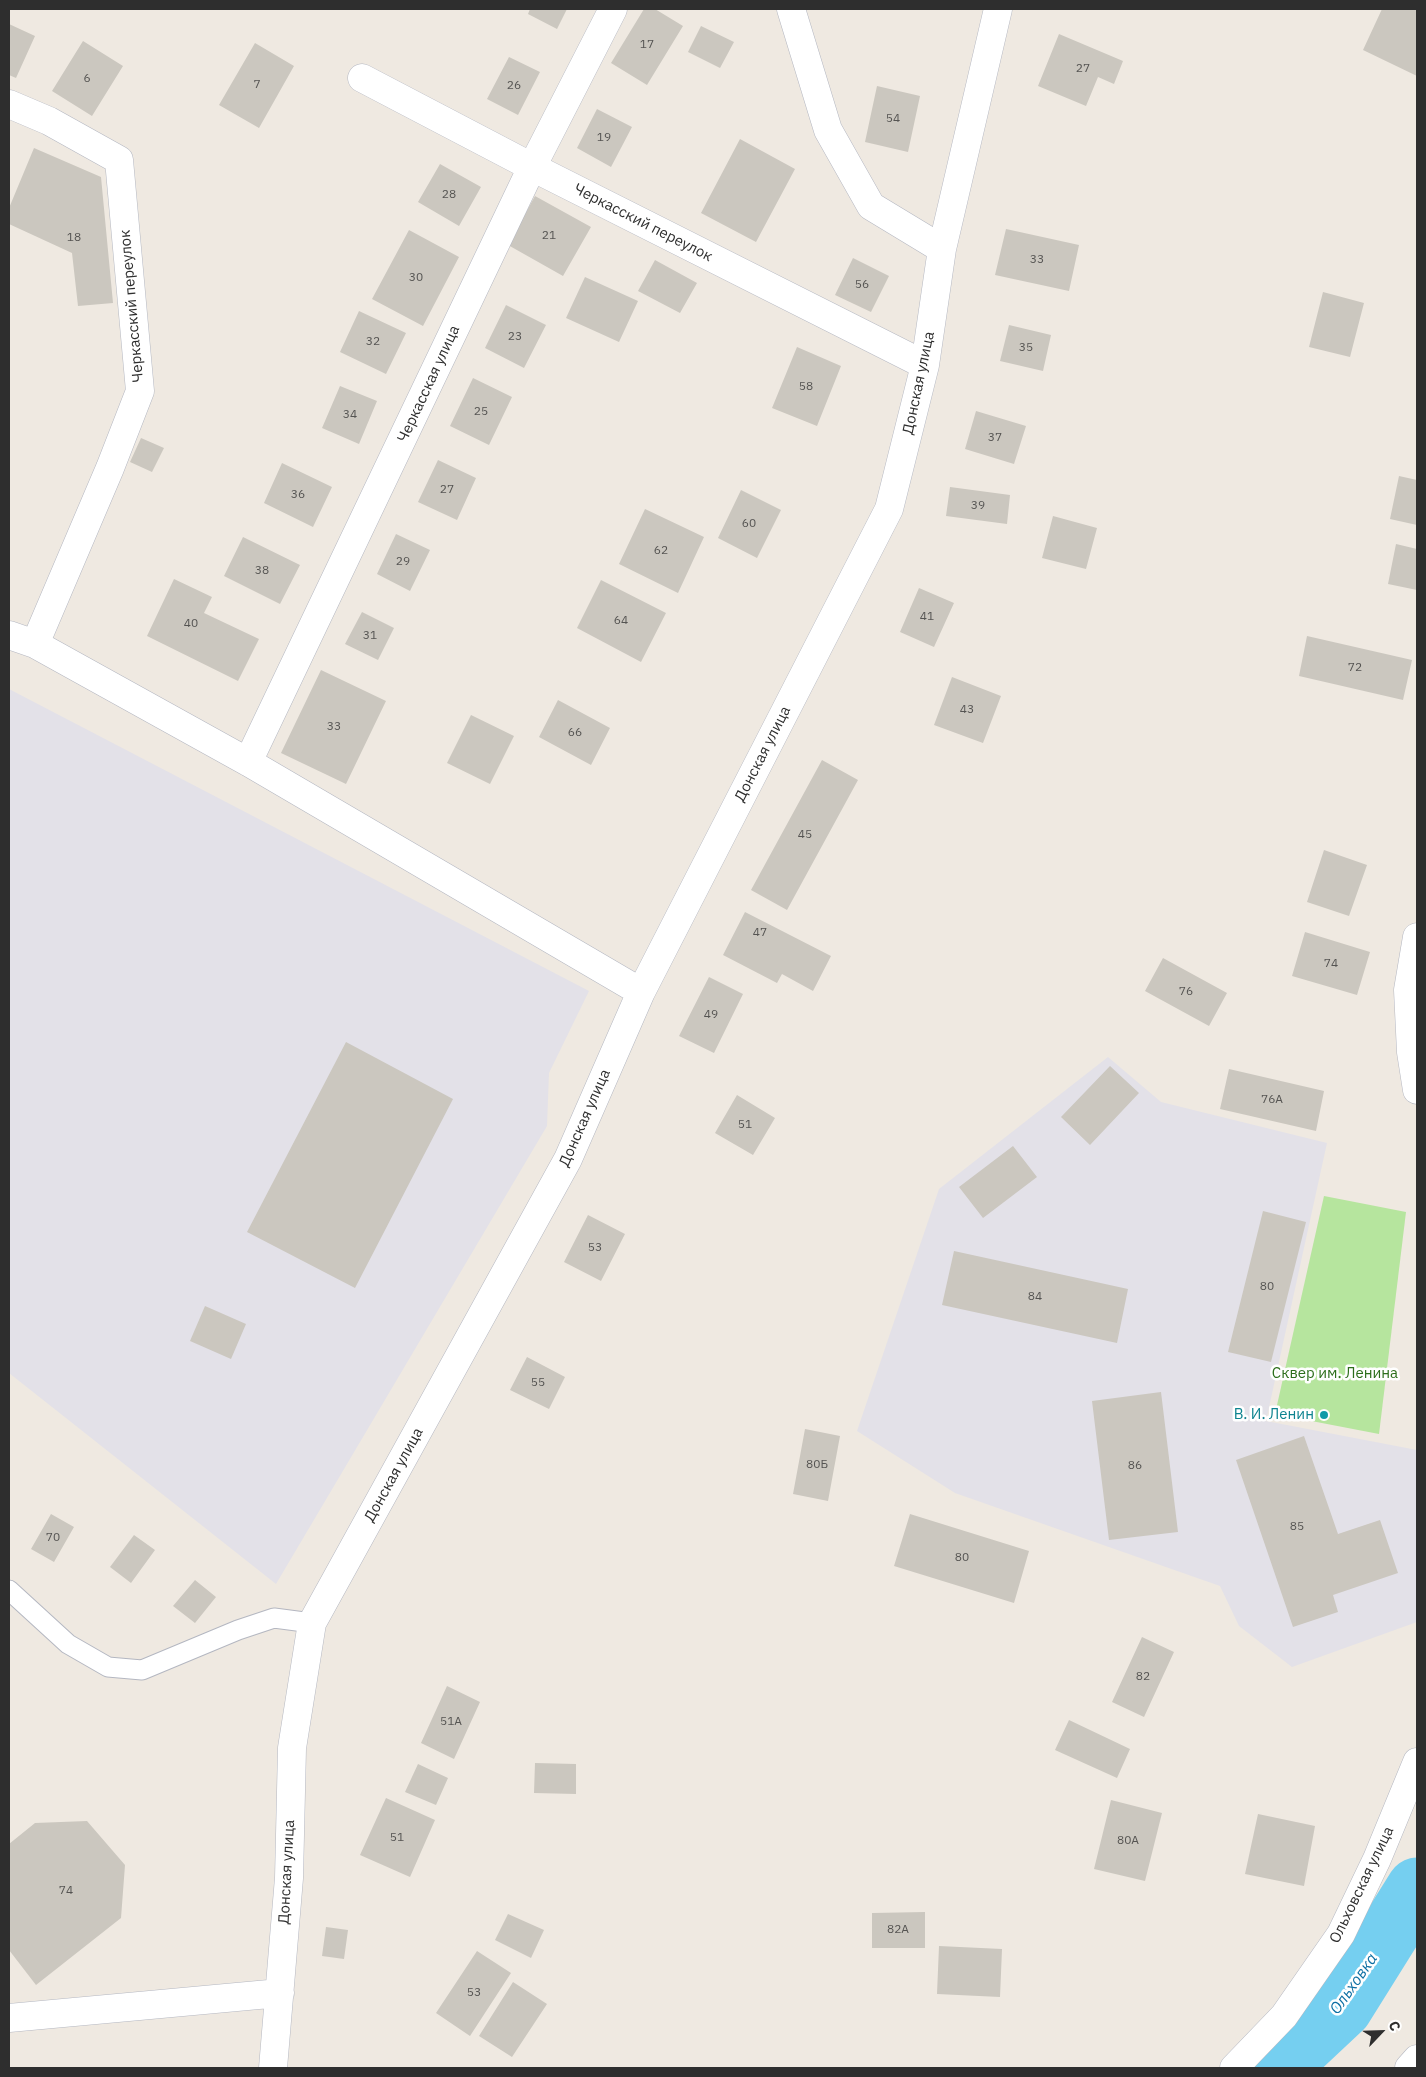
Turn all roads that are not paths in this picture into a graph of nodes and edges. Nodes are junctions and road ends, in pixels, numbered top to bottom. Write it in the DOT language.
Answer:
graph roads {
  1 [pos="613,9"];
  2 [pos="791,9"];
  3 [pos="998,9"];
  4 [pos="362,78"];
  5 [pos="9,104"];
  6 [pos="532,167"];
  7 [pos="942,249"];
  8 [pos="925,364"];
  9 [pos="9,636"];
  10 [pos="35,644"];
  11 [pos="248,762"];
  12 [pos="1417,937"];
  13 [pos="641,992"];
  14 [pos="1417,1090"];
  15 [pos="9,1590"];
  16 [pos="312,1623"];
  17 [pos="1417,1762"];
  18 [pos="280,1992"];
  19 [pos="9,2018"];
  20 [pos="1417,2059"];
  21 [pos="273,2068"];
  22 [pos="1234,2068"];
  23 [pos="1409,2068"];
  1 -- 6 [label="street, Черкасская улица"];
  2 -- 7 [label="street"];
  3 -- 7 [label="street, Донская улица"];
  4 -- 6 [label="street, Черкасский переулок"];
  5 -- 10 [label="street, Черкасский переулок"];
  6 -- 8 [label="street, Черкасский переулок"];
  6 -- 11 [label="street, Черкасская улица"];
  7 -- 8 [label="street, Донская улица"];
  8 -- 13 [label="street, Донская улица"];
  9 -- 10 [label="street"];
  10 -- 11 [label="street"];
  11 -- 13 [label="street"];
  12 -- 14 [label="street"];
  13 -- 16 [label="street, Донская улица"];
  15 -- 16 [label="lane"];
  16 -- 18 [label="street, Донская улица"];
  17 -- 22 [label="street, Ольховская улица"];
  18 -- 19 [label="street"];
  18 -- 21 [label="street, Донская улица"];
  20 -- 23 [label="street"];
}
